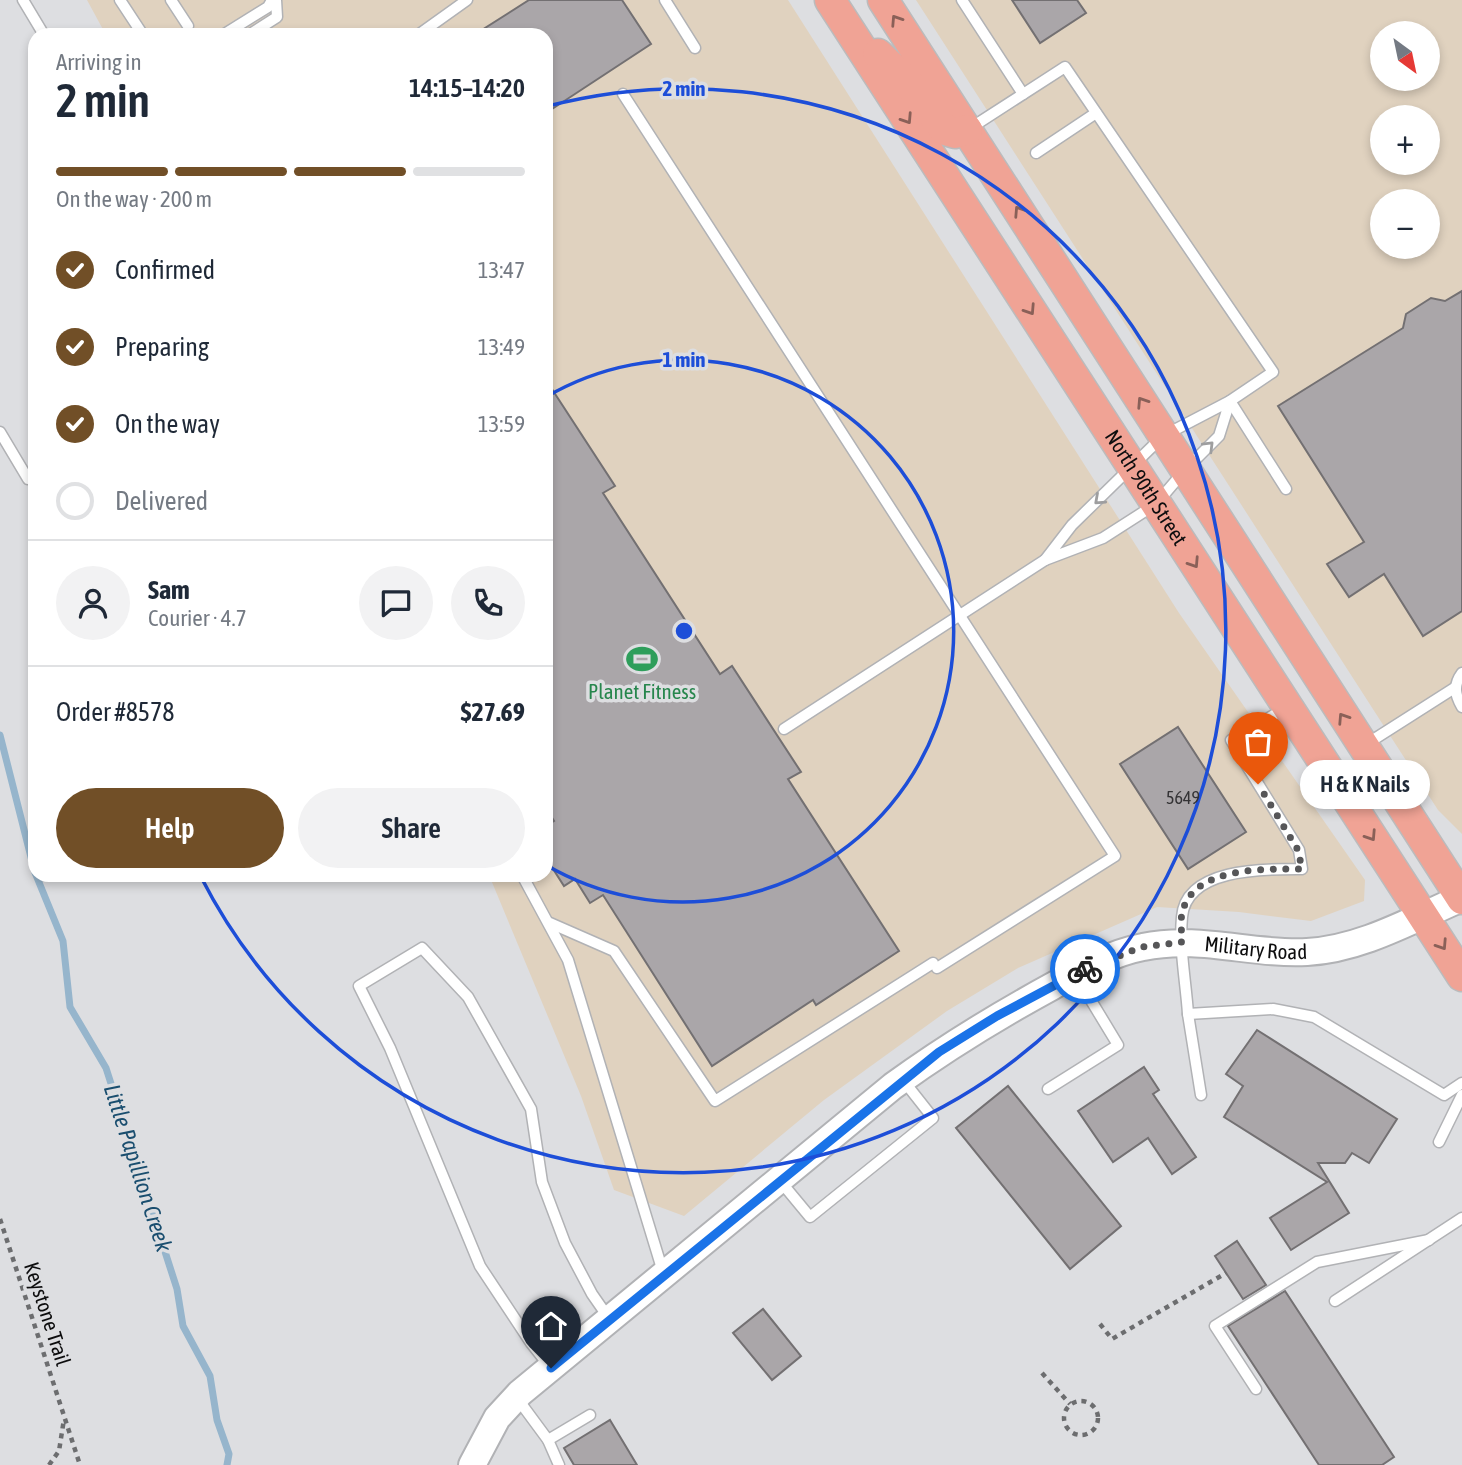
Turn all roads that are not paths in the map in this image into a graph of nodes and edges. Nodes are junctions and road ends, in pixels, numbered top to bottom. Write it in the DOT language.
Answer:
graph roads {
  1 [pos="23,0"];
  2 [pos="120,0"];
  3 [pos="171,0"];
  4 [pos="274,0"];
  5 [pos="467,0"];
  6 [pos="665,0"];
  7 [pos="883,0"];
  8 [pos="962,0"];
  9 [pos="836,10"];
  10 [pos="188,26"];
  11 [pos="40,28"];
  12 [pos="138,28"];
  13 [pos="234,28"];
  14 [pos="260,28"];
  15 [pos="428,28"];
  16 [pos="695,48"];
  17 [pos="623,94"];
  18 [pos="1023,94"];
  19 [pos="1096,113"];
  20 [pos="967,130"];
  21 [pos="1036,153"];
  22 [pos="1230,401"];
  23 [pos="0,432"];
  24 [pos="1163,436"];
  25 [pos="1132,467"];
  26 [pos="1185,470"];
  27 [pos="28,480"];
  28 [pos="1286,489"];
  29 [pos="1156,504"];
  30 [pos="1045,561"];
  31 [pos="959,616"];
  32 [pos="1462,673"];
  33 [pos="1456,687"];
  34 [pos="1287,707"];
  35 [pos="1462,707"];
  36 [pos="784,729"];
  37 [pos="1362,747"];
  38 [pos="526,882"];
  39 [pos="1462,898"];
  40 [pos="1423,915"];
  41 [pos="550,923"];
  42 [pos="1182,942"];
  43 [pos="1075,974"];
  44 [pos="1462,976"];
  45 [pos="1188,1014"];
  46 [pos="902,1080"];
  47 [pos="1462,1083"];
  48 [pos="1048,1089"];
  49 [pos="1201,1095"];
  50 [pos="1462,1095"];
  51 [pos="1439,1142"];
  52 [pos="779,1180"];
  53 [pos="1462,1219"];
  54 [pos="1429,1240"];
  55 [pos="664,1275"];
  56 [pos="1335,1301"];
  57 [pos="610,1320"];
  58 [pos="551,1368"];
  59 [pos="1256,1389"];
  60 [pos="516,1398"];
  61 [pos="590,1415"];
  62 [pos="548,1440"];
  63 [pos="472,1465"];
  64 [pos="559,1465"];
  1 -- 11 [label="lane"];
  2 -- 12 [label="lane"];
  3 -- 10 [label="lane"];
  4 -- 13 [label="lane"];
  4 -- 14 [label="lane"];
  5 -- 15 [label="lane"];
  6 -- 16 [label="lane"];
  20 -- 7 [label="main road, North 90th Street, one-way"];
  8 -- 18 [label="lane"];
  9 -- 20 [label="main road"];
  9 -- 25 [label="main road, North 90th Street, one-way"];
  17 -- 31 [label="lane"];
  18 -- 19 [label="lane"];
  18 -- 20 [label="lane"];
  19 -- 21 [label="lane"];
  19 -- 22 [label="lane"];
  24 -- 20 [label="main road, North 90th Street, one-way"];
  22 -- 24 [label="lane"];
  26 -- 22 [label="lane, one-way"];
  22 -- 28 [label="lane"];
  23 -- 27 [label="lane"];
  24 -- 25 [label="lane"];
  24 -- 26 [label="main road, North 90th Street"];
  25 -- 29 [label="main road, North 90th Street"];
  25 -- 30 [label="lane, one-way"];
  26 -- 29 [label="lane"];
  37 -- 26 [label="main road, North 90th Street, one-way"];
  29 -- 30 [label="lane"];
  29 -- 34 [label="main road, North 90th Street, one-way"];
  30 -- 31 [label="lane"];
  31 -- 36 [label="lane"];
  31 -- 41 [label="lane"];
  32 -- 33 [label="lane"];
  33 -- 35 [label="lane"];
  33 -- 37 [label="lane"];
  34 -- 40 [label="main road, North 90th Street, one-way"];
  34 -- 42 [label="lane"];
  37 -- 39 [label="main road, North 90th Street"];
  38 -- 41 [label="lane"];
  39 -- 40 [label="main road, Military Road"];
  40 -- 42 [label="main road, Military Road"];
  40 -- 44 [label="main road, North 90th Street, one-way"];
  41 -- 55 [label="lane"];
  42 -- 43 [label="main road, Military Road"];
  42 -- 45 [label="lane"];
  43 -- 46 [label="main road, Military Road"];
  43 -- 48 [label="lane"];
  45 -- 47 [label="lane"];
  45 -- 49 [label="lane"];
  46 -- 52 [label="main road, Military Road"];
  46 -- 52 [label="lane"];
  50 -- 51 [label="lane"];
  52 -- 55 [label="main road, Military Road"];
  53 -- 54 [label="lane"];
  54 -- 56 [label="lane"];
  54 -- 59 [label="lane"];
  55 -- 57 [label="main road, Military Road"];
  57 -- 58 [label="main road, Military Road"];
  57 -- 58 [label="lane"];
  58 -- 60 [label="main road, Military Road"];
  60 -- 62 [label="lane"];
  60 -- 63 [label="main road, Military Road"];
  61 -- 62 [label="lane"];
  62 -- 64 [label="lane"];
}
